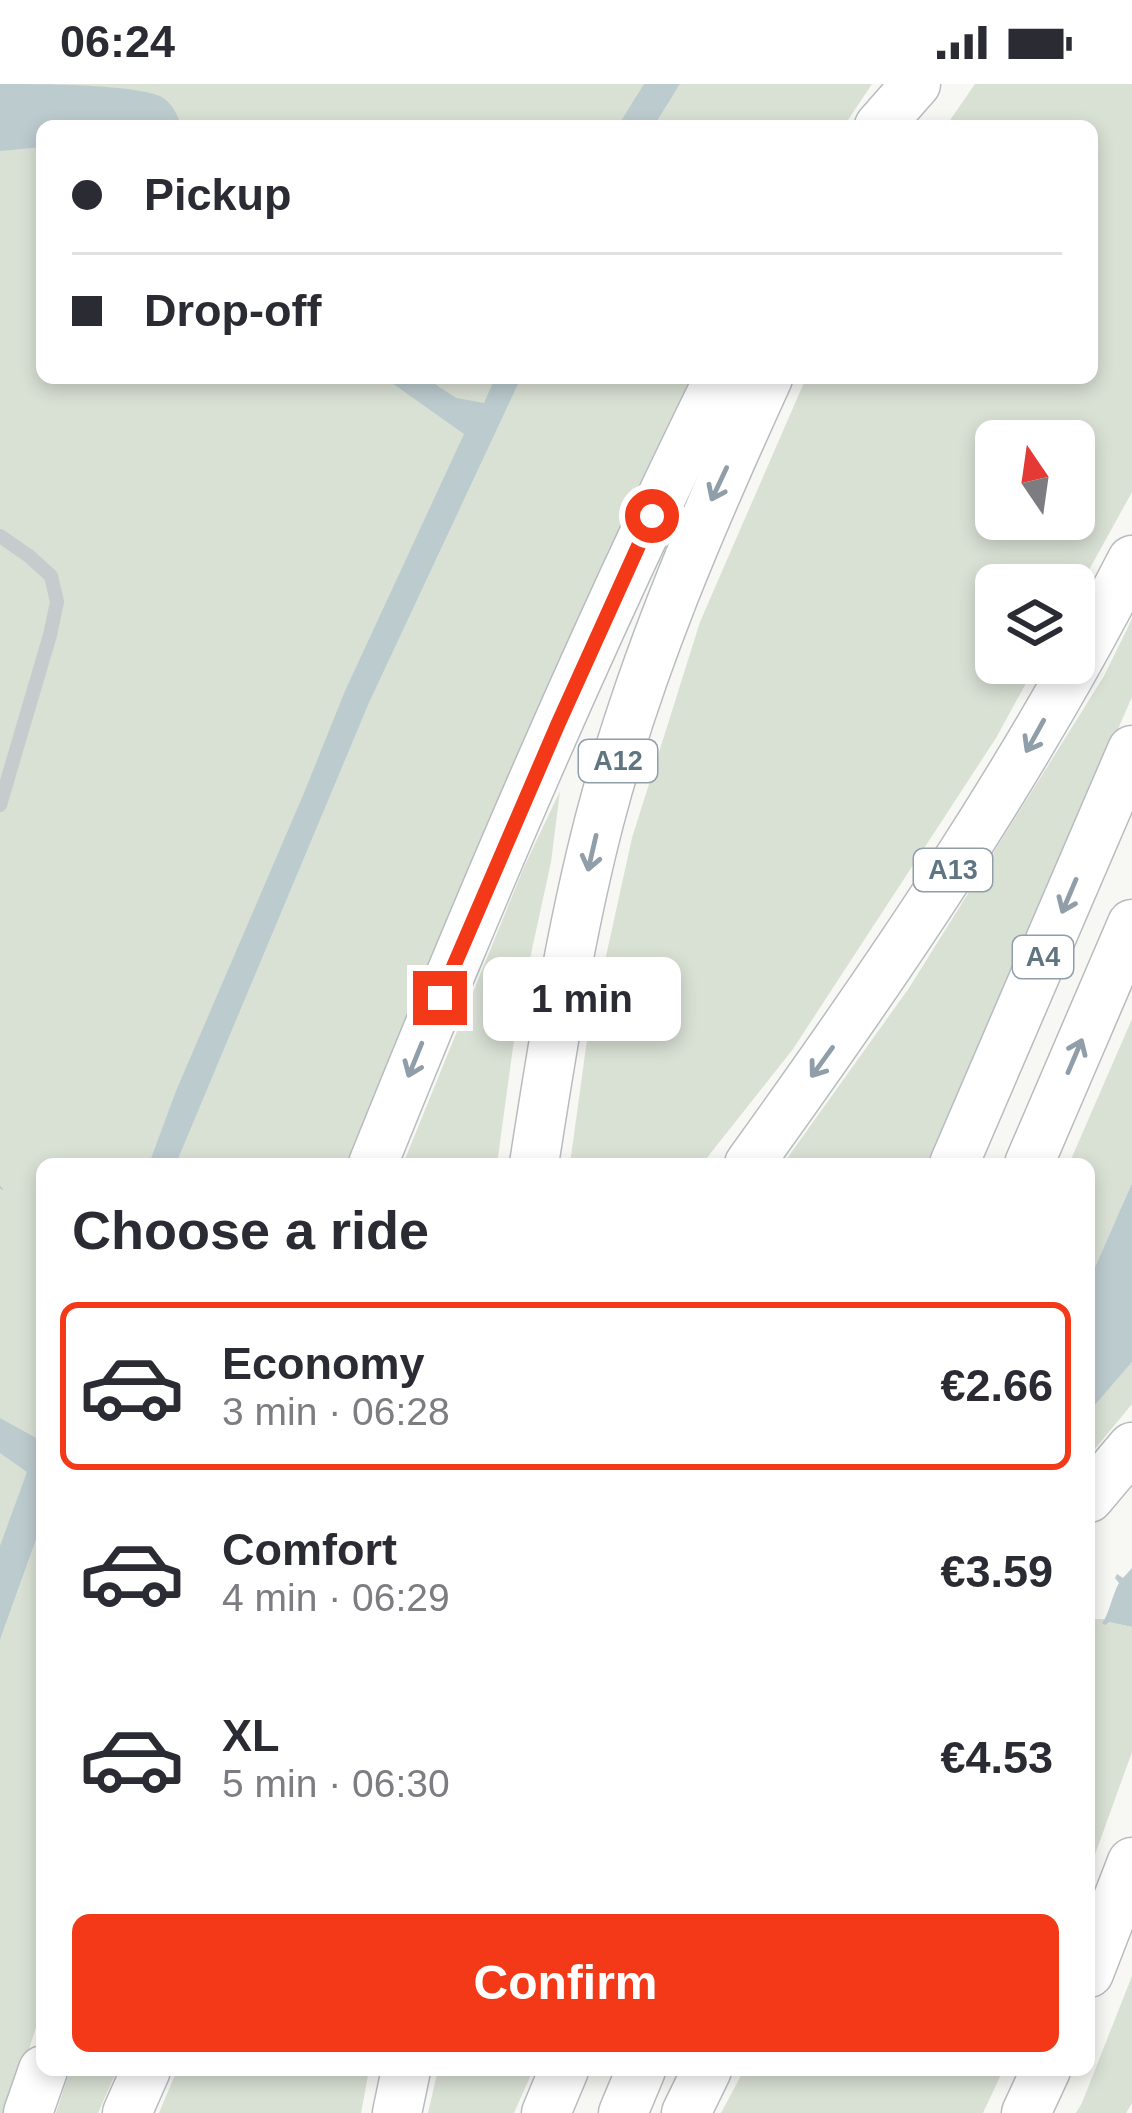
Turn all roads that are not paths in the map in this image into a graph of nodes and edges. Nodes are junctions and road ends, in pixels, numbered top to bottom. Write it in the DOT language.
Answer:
graph roads {
  1 [pos="716,384"];
  2 [pos="765,384"];
  3 [pos="0,536"];
  4 [pos="1132,560"];
  5 [pos="1132,750"];
  6 [pos="0,805"];
  7 [pos="1132,924"];
  8 [pos="375,1158"];
  9 [pos="536,1158"];
  10 [pos="753,1158"];
  11 [pos="957,1158"];
  12 [pos="1032,1158"];
  13 [pos="1132,1447"];
  14 [pos="1095,1491"];
  15 [pos="1132,1862"];
  16 [pos="1095,1958"];
  17 [pos="41,2076"];
  18 [pos="143,2076"];
  19 [pos="405,2076"];
  20 [pos="561,2076"];
  21 [pos="638,2076"];
  22 [pos="704,2076"];
  23 [pos="1043,2076"];
  24 [pos="28,2113"];
  25 [pos="128,2113"];
  26 [pos="397,2113"];
  27 [pos="545,2113"];
  28 [pos="622,2113"];
  29 [pos="686,2113"];
  30 [pos="1026,2113"];
  1 -- 8 [label="highway, A12, one-way"];
  2 -- 9 [label="highway, A12, one-way"];
  3 -- 6 [label="lane"];
  4 -- 10 [label="highway, A13, one-way"];
  5 -- 11 [label="highway, A4, one-way"];
  12 -- 7 [label="highway, A4, one-way"];
  13 -- 14 [label="highway"];
  15 -- 16 [label="highway"];
  17 -- 24 [label="highway"];
  18 -- 25 [label="highway"];
  19 -- 26 [label="highway"];
  20 -- 27 [label="highway"];
  21 -- 28 [label="highway"];
  22 -- 29 [label="highway"];
  23 -- 30 [label="highway"];
}
